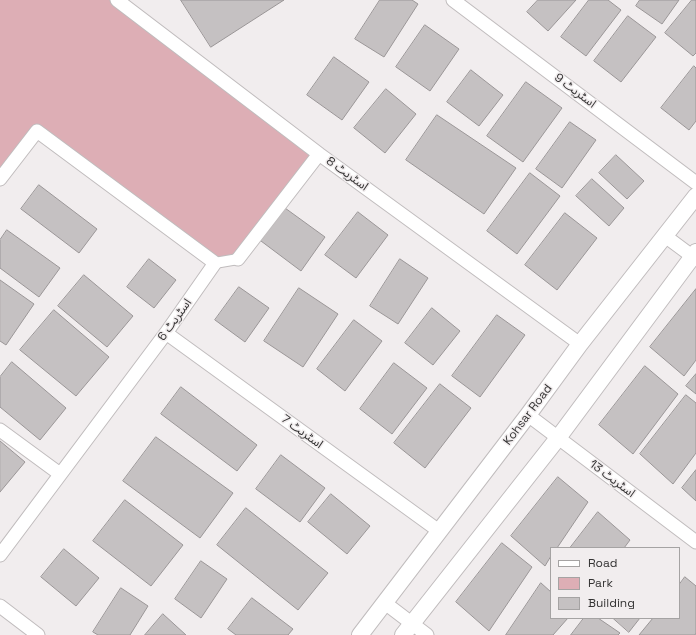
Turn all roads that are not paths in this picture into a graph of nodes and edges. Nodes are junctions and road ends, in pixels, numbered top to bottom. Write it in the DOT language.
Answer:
graph roads {
  1 [pos="117,0"];
  2 [pos="453,0"];
  3 [pos="319,154"];
  4 [pos="0,179"];
  5 [pos="696,183"];
  6 [pos="696,196"];
  7 [pos="665,236"];
  8 [pos="695,255"];
  9 [pos="238,260"];
  10 [pos="215,263"];
  11 [pos="166,333"];
  12 [pos="580,344"];
  13 [pos="528,415"];
  14 [pos="0,430"];
  15 [pos="558,438"];
  16 [pos="60,474"];
  17 [pos="438,531"];
  18 [pos="696,542"];
  19 [pos="0,554"];
  20 [pos="385,603"];
  21 [pos="0,606"];
  22 [pos="408,629"];
  23 [pos="38,635"];
  24 [pos="360,635"];
  25 [pos="427,635"];
  1 -- 3 [label="street, اسٹریٹ 8"];
  2 -- 5 [label="street, اسٹریٹ 9"];
  3 -- 9 [label="street"];
  3 -- 12 [label="street, اسٹریٹ 8"];
  4 -- 10 [label="street"];
  6 -- 7 [label="street, Kohsar Road"];
  7 -- 8 [label="street"];
  7 -- 12 [label="street, Kohsar Road"];
  8 -- 15 [label="street"];
  9 -- 10 [label="street"];
  10 -- 11 [label="street, اسٹریٹ 6"];
  11 -- 16 [label="street, اسٹریٹ 6"];
  11 -- 17 [label="street, اسٹریٹ 7"];
  12 -- 13 [label="street, Kohsar Road"];
  13 -- 15 [label="street, اسٹریٹ 13"];
  13 -- 17 [label="street, Kohsar Road"];
  14 -- 16 [label="street"];
  15 -- 18 [label="street, اسٹریٹ 13"];
  15 -- 22 [label="street"];
  16 -- 19 [label="street, اسٹریٹ 6"];
  17 -- 20 [label="street, Kohsar Road"];
  20 -- 22 [label="street"];
  20 -- 24 [label="street, Kohsar Road"];
  21 -- 23 [label="street"];
  22 -- 25 [label="street"];
}
